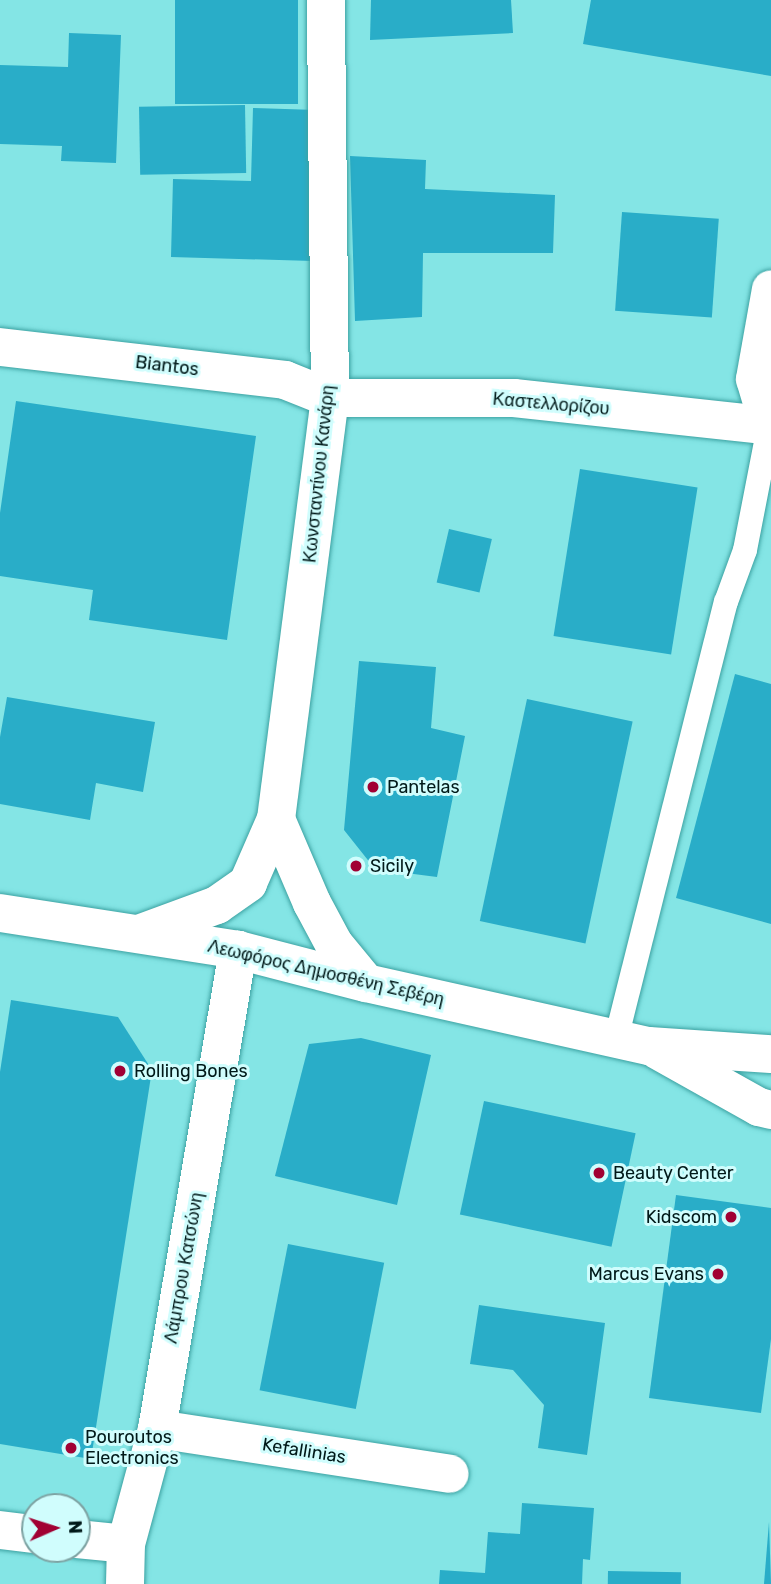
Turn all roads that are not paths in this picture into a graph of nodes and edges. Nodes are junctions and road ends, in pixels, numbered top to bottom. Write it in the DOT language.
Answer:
graph roads {
  1 [pos="326,0"];
  2 [pos="771,289"];
  3 [pos="0,347"];
  4 [pos="330,398"];
  5 [pos="770,426"];
  6 [pos="276,819"];
  7 [pos="0,913"];
  8 [pos="141,933"];
  9 [pos="238,950"];
  10 [pos="366,983"];
  11 [pos="632,1042"];
  12 [pos="771,1054"];
  13 [pos="771,1111"];
  14 [pos="157,1429"];
  15 [pos="450,1474"];
  16 [pos="0,1530"];
  17 [pos="21,1532"];
  18 [pos="91,1540"];
  19 [pos="126,1544"];
  20 [pos="125,1584"];
  1 -- 4 [label="street, Κωνσταντίνου Κανάρη"];
  2 -- 5 [label="street"];
  3 -- 4 [label="street, Biantos"];
  4 -- 5 [label="street, Καστελλορίζου"];
  4 -- 6 [label="street, Κωνσταντίνου Κανάρη"];
  5 -- 11 [label="lane"];
  6 -- 8 [label="street, Κωνσταντίνου Κανάρη"];
  6 -- 10 [label="street"];
  7 -- 8 [label="street, Λεωφόρος Δημοσθένη Σεβέρη"];
  8 -- 9 [label="street, Λεωφόρος Δημοσθένη Σεβέρη"];
  9 -- 10 [label="street, Λεωφόρος Δημοσθένη Σεβέρη"];
  9 -- 14 [label="street, Λάμπρου Κατσώνη"];
  10 -- 11 [label="street, Λεωφόρος Δημοσθένη Σεβέρη"];
  11 -- 12 [label="street, Λεωφόρος Δημοσθένη Σεβέρη"];
  11 -- 13 [label="street, Λεωφόρος Δημοσθένη Σεβέρη"];
  14 -- 15 [label="street, Kefallinias"];
  14 -- 19 [label="street, Λάμπρου Κατσώνη"];
  16 -- 17 [label="street"];
  18 -- 19 [label="street"];
  19 -- 20 [label="street, Λάμπρου Κατσώνη"];
}
